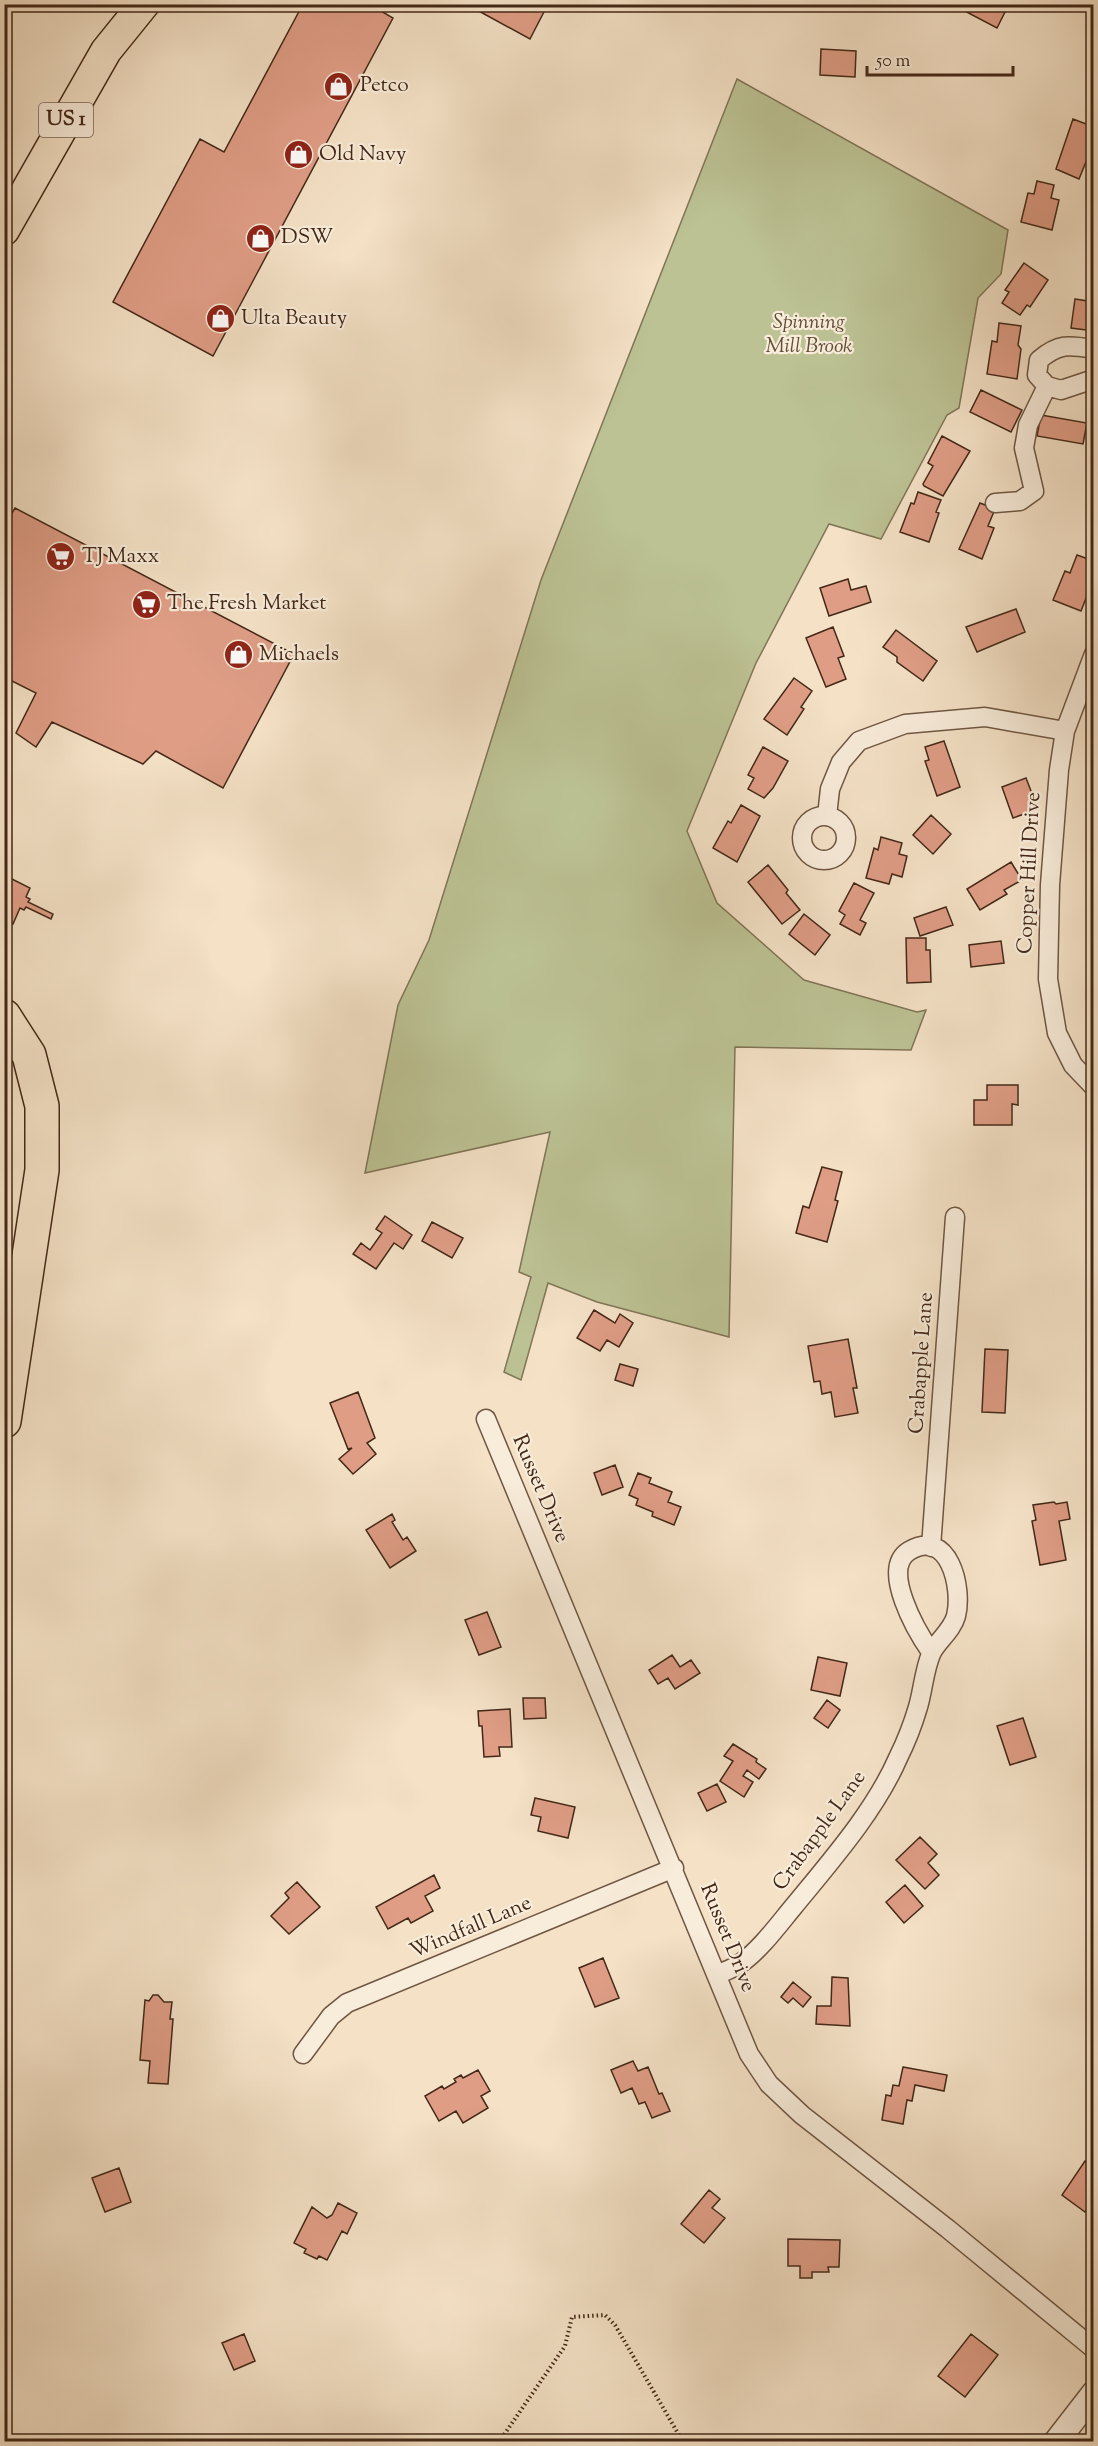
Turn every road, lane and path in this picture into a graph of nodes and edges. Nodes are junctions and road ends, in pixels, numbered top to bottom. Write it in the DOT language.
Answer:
graph roads {
  1 [pos="144,4"];
  2 [pos="4,230"];
  3 [pos="1094,349"];
  4 [pos="1094,379"];
  5 [pos="1047,387"];
  6 [pos="994,503"];
  7 [pos="1094,654"];
  8 [pos="1065,731"];
  9 [pos="827,816"];
  10 [pos="4,1016"];
  11 [pos="4,1056"];
  12 [pos="1094,1087"];
  13 [pos="955,1217"];
  14 [pos="4,1285"];
  15 [pos="486,1419"];
  16 [pos="4,1421"];
  17 [pos="931,1547"];
  18 [pos="932,1652"];
  19 [pos="674,1868"];
  20 [pos="717,1975"];
  21 [pos="303,2054"];
  22 [pos="1094,2349"];
  23 [pos="1094,2392"];
  24 [pos="499,2442"];
  25 [pos="683,2442"];
  26 [pos="1056,2442"];
  1 -- 2 [label="main road, US 1"];
  3 -- 5 [label="street"];
  4 -- 5 [label="street"];
  5 -- 6 [label="street"];
  7 -- 8 [label="street, Copper Hill Drive"];
  8 -- 9 [label="street"];
  8 -- 12 [label="street, Copper Hill Drive"];
  10 -- 16 [label="highway"];
  11 -- 14 [label="highway"];
  13 -- 17 [label="street, Crabapple Lane"];
  15 -- 19 [label="street, Russet Drive"];
  17 -- 18 [label="street, Crabapple Lane"];
  17 -- 18 [label="street"];
  18 -- 20 [label="street, Crabapple Lane"];
  19 -- 20 [label="street, Russet Drive"];
  19 -- 21 [label="street, Windfall Lane"];
  20 -- 22 [label="street, Russet Drive"];
  23 -- 26 [label="street"];
  24 -- 25 [label="path"];
}
